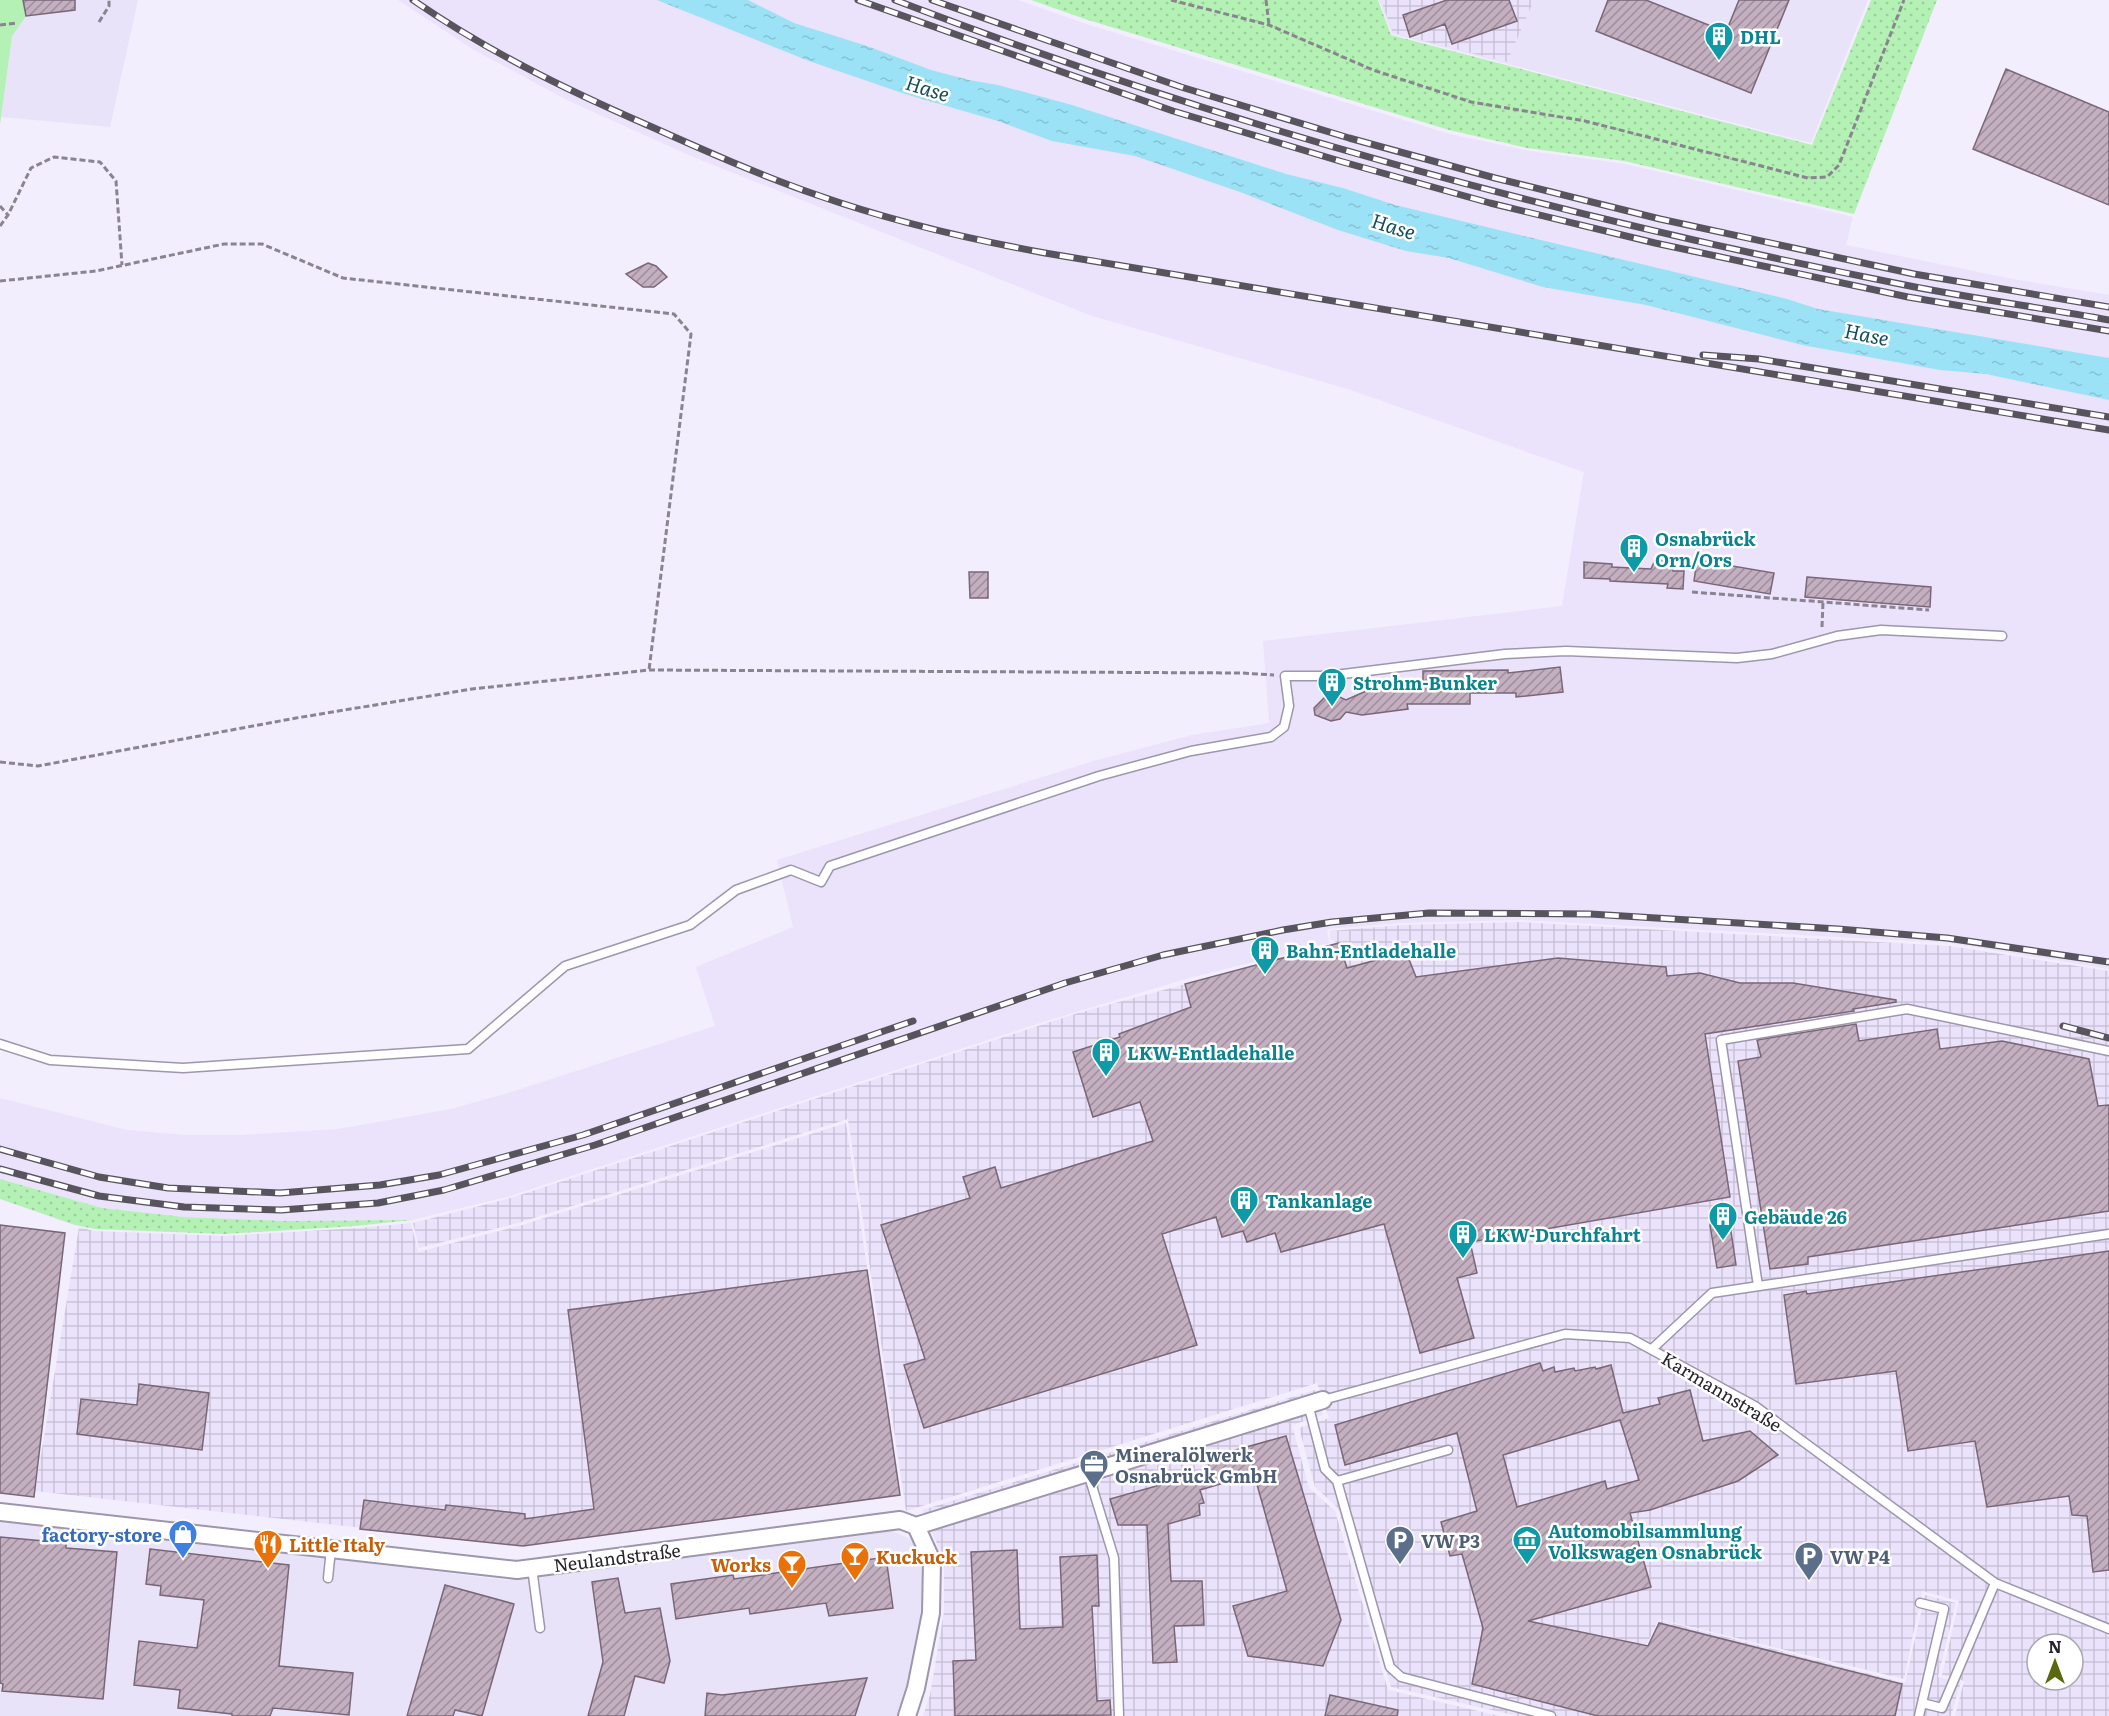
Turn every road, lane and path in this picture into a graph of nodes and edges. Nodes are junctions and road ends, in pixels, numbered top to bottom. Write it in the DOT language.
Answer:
graph roads {
  1 [pos="109,0"];
  2 [pos="1172,0"];
  3 [pos="1266,0"];
  4 [pos="1904,0"];
  5 [pos="99,22"];
  6 [pos="17,23"];
  7 [pos="0,25"];
  8 [pos="1269,25"];
  9 [pos="0,206"];
  10 [pos="8,215"];
  11 [pos="0,226"];
  12 [pos="122,265"];
  13 [pos="0,281"];
  14 [pos="1692,592"];
  15 [pos="1824,602"];
  16 [pos="1929,610"];
  17 [pos="2002,636"];
  18 [pos="1821,640"];
  19 [pos="649,670"];
  20 [pos="1285,676"];
  21 [pos="0,762"];
  22 [pos="0,1044"];
  23 [pos="2109,1051"];
  24 [pos="2109,1234"];
  25 [pos="1758,1286"];
  26 [pos="1652,1349"];
  27 [pos="1315,1402"];
  28 [pos="1448,1450"];
  29 [pos="1088,1473"];
  30 [pos="1337,1481"];
  31 [pos="0,1512"];
  32 [pos="915,1526"];
  33 [pos="331,1549"];
  34 [pos="532,1568"];
  35 [pos="328,1578"];
  36 [pos="1995,1583"];
  37 [pos="1920,1603"];
  38 [pos="540,1628"];
  39 [pos="2109,1629"];
  40 [pos="1922,1703"];
  41 [pos="907,1716"];
  42 [pos="1119,1716"];
  43 [pos="1551,1716"];
  44 [pos="1919,1716"];
  1 -- 5 [label="path"];
  2 -- 8 [label="path"];
  3 -- 8 [label="path"];
  4 -- 8 [label="path"];
  6 -- 7 [label="path"];
  9 -- 10 [label="path"];
  10 -- 11 [label="path"];
  10 -- 12 [label="path"];
  12 -- 13 [label="path"];
  12 -- 19 [label="path"];
  14 -- 15 [label="path"];
  15 -- 16 [label="path"];
  15 -- 18 [label="path"];
  17 -- 18 [label="lane"];
  18 -- 20 [label="lane"];
  19 -- 20 [label="path"];
  19 -- 21 [label="path"];
  20 -- 22 [label="lane"];
  23 -- 25 [label="lane"];
  24 -- 25 [label="lane"];
  25 -- 26 [label="lane"];
  26 -- 27 [label="lane, Karmannstraße"];
  26 -- 36 [label="lane, Karmannstraße"];
  27 -- 29 [label="street, Neulandstraße"];
  27 -- 30 [label="lane"];
  28 -- 30 [label="lane"];
  29 -- 32 [label="street, Neulandstraße"];
  29 -- 42 [label="lane"];
  30 -- 43 [label="lane"];
  31 -- 33 [label="street, Neulandstraße"];
  32 -- 34 [label="street, Neulandstraße"];
  32 -- 41 [label="street"];
  33 -- 34 [label="street, Neulandstraße"];
  33 -- 35 [label="lane"];
  34 -- 38 [label="lane"];
  36 -- 39 [label="lane, Karmannstraße"];
  36 -- 40 [label="lane"];
  37 -- 40 [label="lane"];
  40 -- 44 [label="lane"];
}
